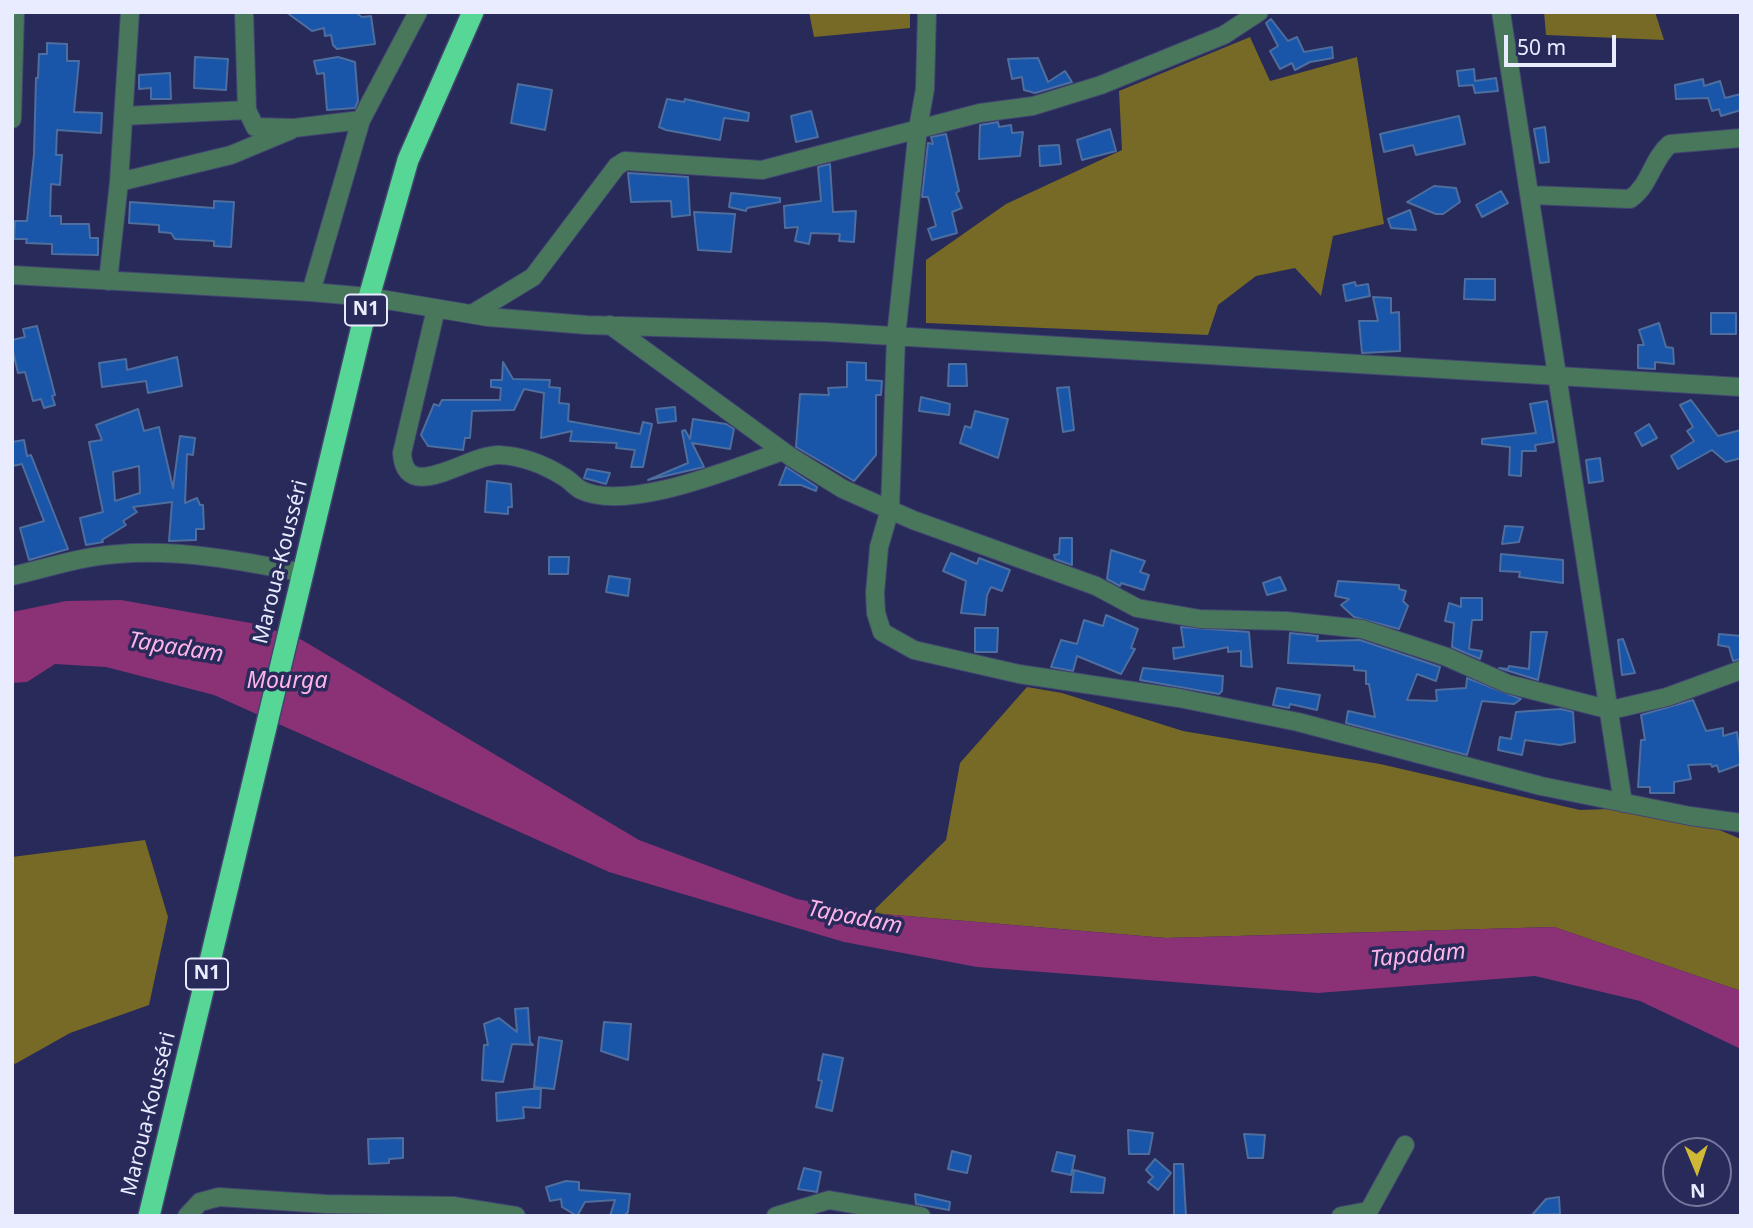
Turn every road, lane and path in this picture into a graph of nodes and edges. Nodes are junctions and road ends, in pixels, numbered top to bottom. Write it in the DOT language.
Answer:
graph roads {
  1 [pos="15,12"];
  2 [pos="130,12"];
  3 [pos="244,12"];
  4 [pos="418,12"];
  5 [pos="473,12"];
  6 [pos="927,12"];
  7 [pos="1259,12"];
  8 [pos="1501,12"];
  9 [pos="13,98"];
  10 [pos="247,110"];
  11 [pos="123,116"];
  12 [pos="12,119"];
  13 [pos="361,120"];
  14 [pos="294,128"];
  15 [pos="918,128"];
  16 [pos="1741,138"];
  17 [pos="119,182"];
  18 [pos="1530,195"];
  19 [pos="12,275"];
  20 [pos="108,281"];
  21 [pos="311,292"];
  22 [pos="369,297"];
  23 [pos="436,309"];
  24 [pos="472,314"];
  25 [pos="610,326"];
  26 [pos="896,337"];
  27 [pos="1559,374"];
  28 [pos="1741,387"];
  29 [pos="783,451"];
  30 [pos="890,509"];
  31 [pos="304,573"];
  32 [pos="12,576"];
  33 [pos="1741,670"];
  34 [pos="1611,709"];
  35 [pos="1623,803"];
  36 [pos="1741,822"];
  37 [pos="1405,1145"];
  38 [pos="1367,1214"];
  39 [pos="149,1216"];
  40 [pos="187,1216"];
  41 [pos="516,1216"];
  42 [pos="776,1216"];
  43 [pos="921,1216"];
  44 [pos="1340,1216"];
  1 -- 9 [label="street"];
  2 -- 11 [label="street"];
  3 -- 10 [label="street"];
  4 -- 13 [label="street"];
  5 -- 22 [label="highway, Maroua-Kousséri / N1"];
  6 -- 15 [label="street"];
  7 -- 15 [label="street"];
  8 -- 18 [label="street"];
  9 -- 12 [label="street"];
  10 -- 11 [label="street"];
  10 -- 14 [label="street"];
  11 -- 17 [label="street"];
  13 -- 14 [label="street"];
  13 -- 21 [label="street"];
  14 -- 17 [label="street"];
  15 -- 24 [label="street"];
  15 -- 26 [label="street"];
  16 -- 18 [label="street"];
  17 -- 20 [label="street"];
  18 -- 27 [label="street"];
  19 -- 20 [label="street"];
  20 -- 21 [label="street"];
  21 -- 22 [label="street"];
  22 -- 23 [label="street"];
  22 -- 31 [label="highway, Maroua-Kousséri / N1"];
  23 -- 24 [label="street"];
  23 -- 29 [label="street"];
  24 -- 25 [label="street"];
  25 -- 26 [label="street"];
  25 -- 29 [label="street"];
  26 -- 27 [label="street"];
  26 -- 30 [label="street"];
  27 -- 28 [label="street"];
  27 -- 34 [label="street"];
  29 -- 30 [label="street"];
  30 -- 34 [label="street"];
  30 -- 35 [label="street"];
  31 -- 32 [label="street"];
  31 -- 39 [label="highway, Maroua-Kousséri / N1"];
  33 -- 34 [label="street"];
  34 -- 35 [label="street"];
  35 -- 36 [label="street"];
  37 -- 38 [label="street"];
  38 -- 44 [label="street"];
  40 -- 41 [label="street"];
  42 -- 43 [label="street"];
}
